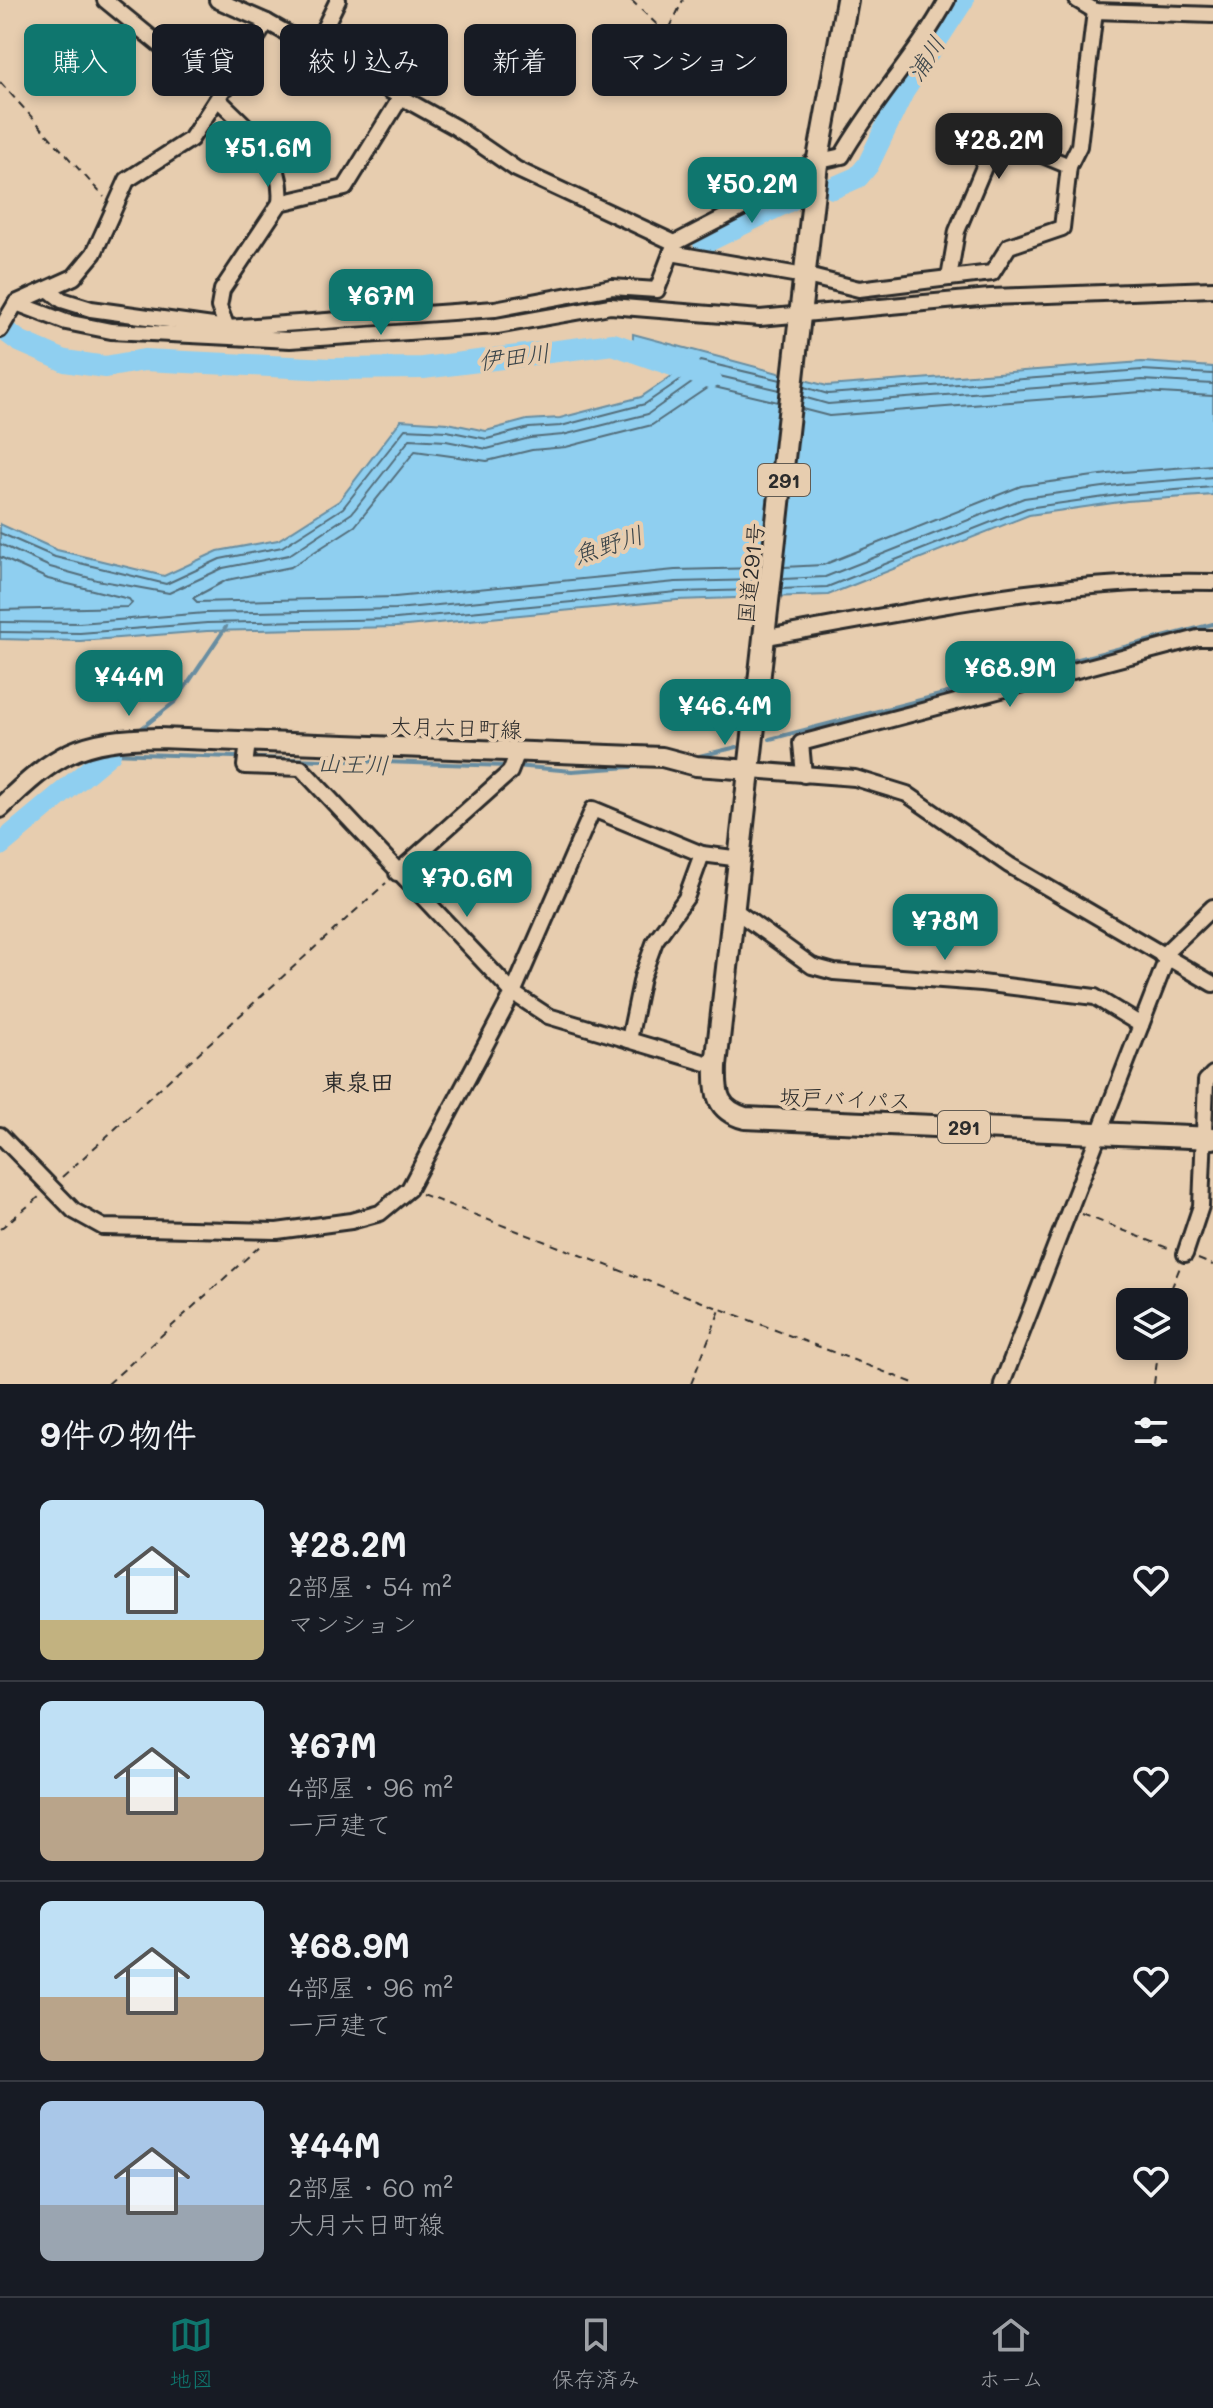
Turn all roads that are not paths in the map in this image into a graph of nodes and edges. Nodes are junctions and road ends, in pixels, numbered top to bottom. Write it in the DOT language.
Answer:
graph roads {
  1 [pos="105,0"];
  2 [pos="217,0"];
  3 [pos="338,0"];
  4 [pos="847,0"];
  5 [pos="947,0"];
  6 [pos="1077,0"];
  7 [pos="1095,11"];
  8 [pos="1213,15"];
  9 [pos="267,22"];
  10 [pos="326,24"];
  11 [pos="264,27"];
  12 [pos="280,29"];
  13 [pos="152,38"];
  14 [pos="222,96"];
  15 [pos="225,96"];
  16 [pos="401,97"];
  17 [pos="817,164"];
  18 [pos="1069,166"];
  19 [pos="280,203"];
  20 [pos="673,248"];
  21 [pos="793,274"];
  22 [pos="815,278"];
  23 [pos="949,278"];
  24 [pos="48,289"];
  25 [pos="1213,289"];
  26 [pos="16,303"];
  27 [pos="801,323"];
  28 [pos="227,328"];
  29 [pos="0,330"];
  30 [pos="1213,582"];
  31 [pos="767,634"];
  32 [pos="1213,638"];
  33 [pos="248,742"];
  34 [pos="517,754"];
  35 [pos="751,770"];
  36 [pos="804,775"];
  37 [pos="0,808"];
  38 [pos="702,854"];
  39 [pos="741,859"];
  40 [pos="397,873"];
  41 [pos="1213,907"];
  42 [pos="736,911"];
  43 [pos="1165,957"];
  44 [pos="1213,984"];
  45 [pos="513,993"];
  46 [pos="1141,1025"];
  47 [pos="629,1040"];
  48 [pos="716,1066"];
  49 [pos="1213,1074"];
  50 [pos="720,1105"];
  51 [pos="1100,1133"];
  52 [pos="0,1135"];
  53 [pos="1208,1138"];
  54 [pos="1207,1206"];
  55 [pos="1185,1254"];
  56 [pos="1002,1384"];
  1 -- 13 [label="street"];
  2 -- 9 [label="street"];
  3 -- 10 [label="street"];
  4 -- 17 [label="highway, 国道291号 / 291"];
  5 -- 17 [label="street"];
  6 -- 7 [label="street"];
  7 -- 8 [label="street"];
  7 -- 18 [label="street"];
  9 -- 11 [label="street"];
  9 -- 12 [label="street"];
  14 -- 24 [label="street"];
  15 -- 19 [label="street"];
  16 -- 19 [label="street"];
  16 -- 20 [label="street"];
  17 -- 20 [label="street"];
  17 -- 27 [label="highway, 国道291号 / 291"];
  18 -- 23 [label="street"];
  18 -- 23 [label="street"];
  19 -- 28 [label="street"];
  20 -- 21 [label="street"];
  20 -- 28 [label="street"];
  22 -- 23 [label="street"];
  24 -- 26 [label="street"];
  24 -- 28 [label="street"];
  25 -- 27 [label="street"];
  26 -- 27 [label="street"];
  26 -- 29 [label="street"];
  27 -- 31 [label="highway, 国道291号 / 291"];
  30 -- 31 [label="street"];
  31 -- 35 [label="highway, 国道291号 / 291"];
  32 -- 36 [label="street"];
  33 -- 34 [label="main road, 大月六日町線"];
  33 -- 37 [label="main road, 大月六日町線"];
  33 -- 40 [label="street"];
  34 -- 35 [label="main road, 大月六日町線"];
  34 -- 40 [label="street"];
  35 -- 36 [label="street"];
  35 -- 39 [label="highway, 国道291号 / 291"];
  36 -- 43 [label="street"];
  38 -- 39 [label="street"];
  38 -- 45 [label="street"];
  38 -- 47 [label="street"];
  39 -- 42 [label="highway, 国道291号 / 291"];
  40 -- 45 [label="street"];
  41 -- 43 [label="street"];
  42 -- 46 [label="street"];
  42 -- 48 [label="highway, 国道291号 / 291"];
  43 -- 44 [label="street"];
  43 -- 46 [label="street"];
  45 -- 47 [label="street"];
  45 -- 52 [label="street"];
  46 -- 51 [label="street"];
  47 -- 48 [label="street"];
  48 -- 50 [label="highway, 国道291号 / 291"];
  49 -- 53 [label="street"];
  50 -- 51 [label="highway, 坂戸バイパス / 291"];
  51 -- 53 [label="highway, 坂戸バイパス / 291"];
  51 -- 56 [label="street"];
  53 -- 54 [label="street"];
  54 -- 55 [label="street"];
}
